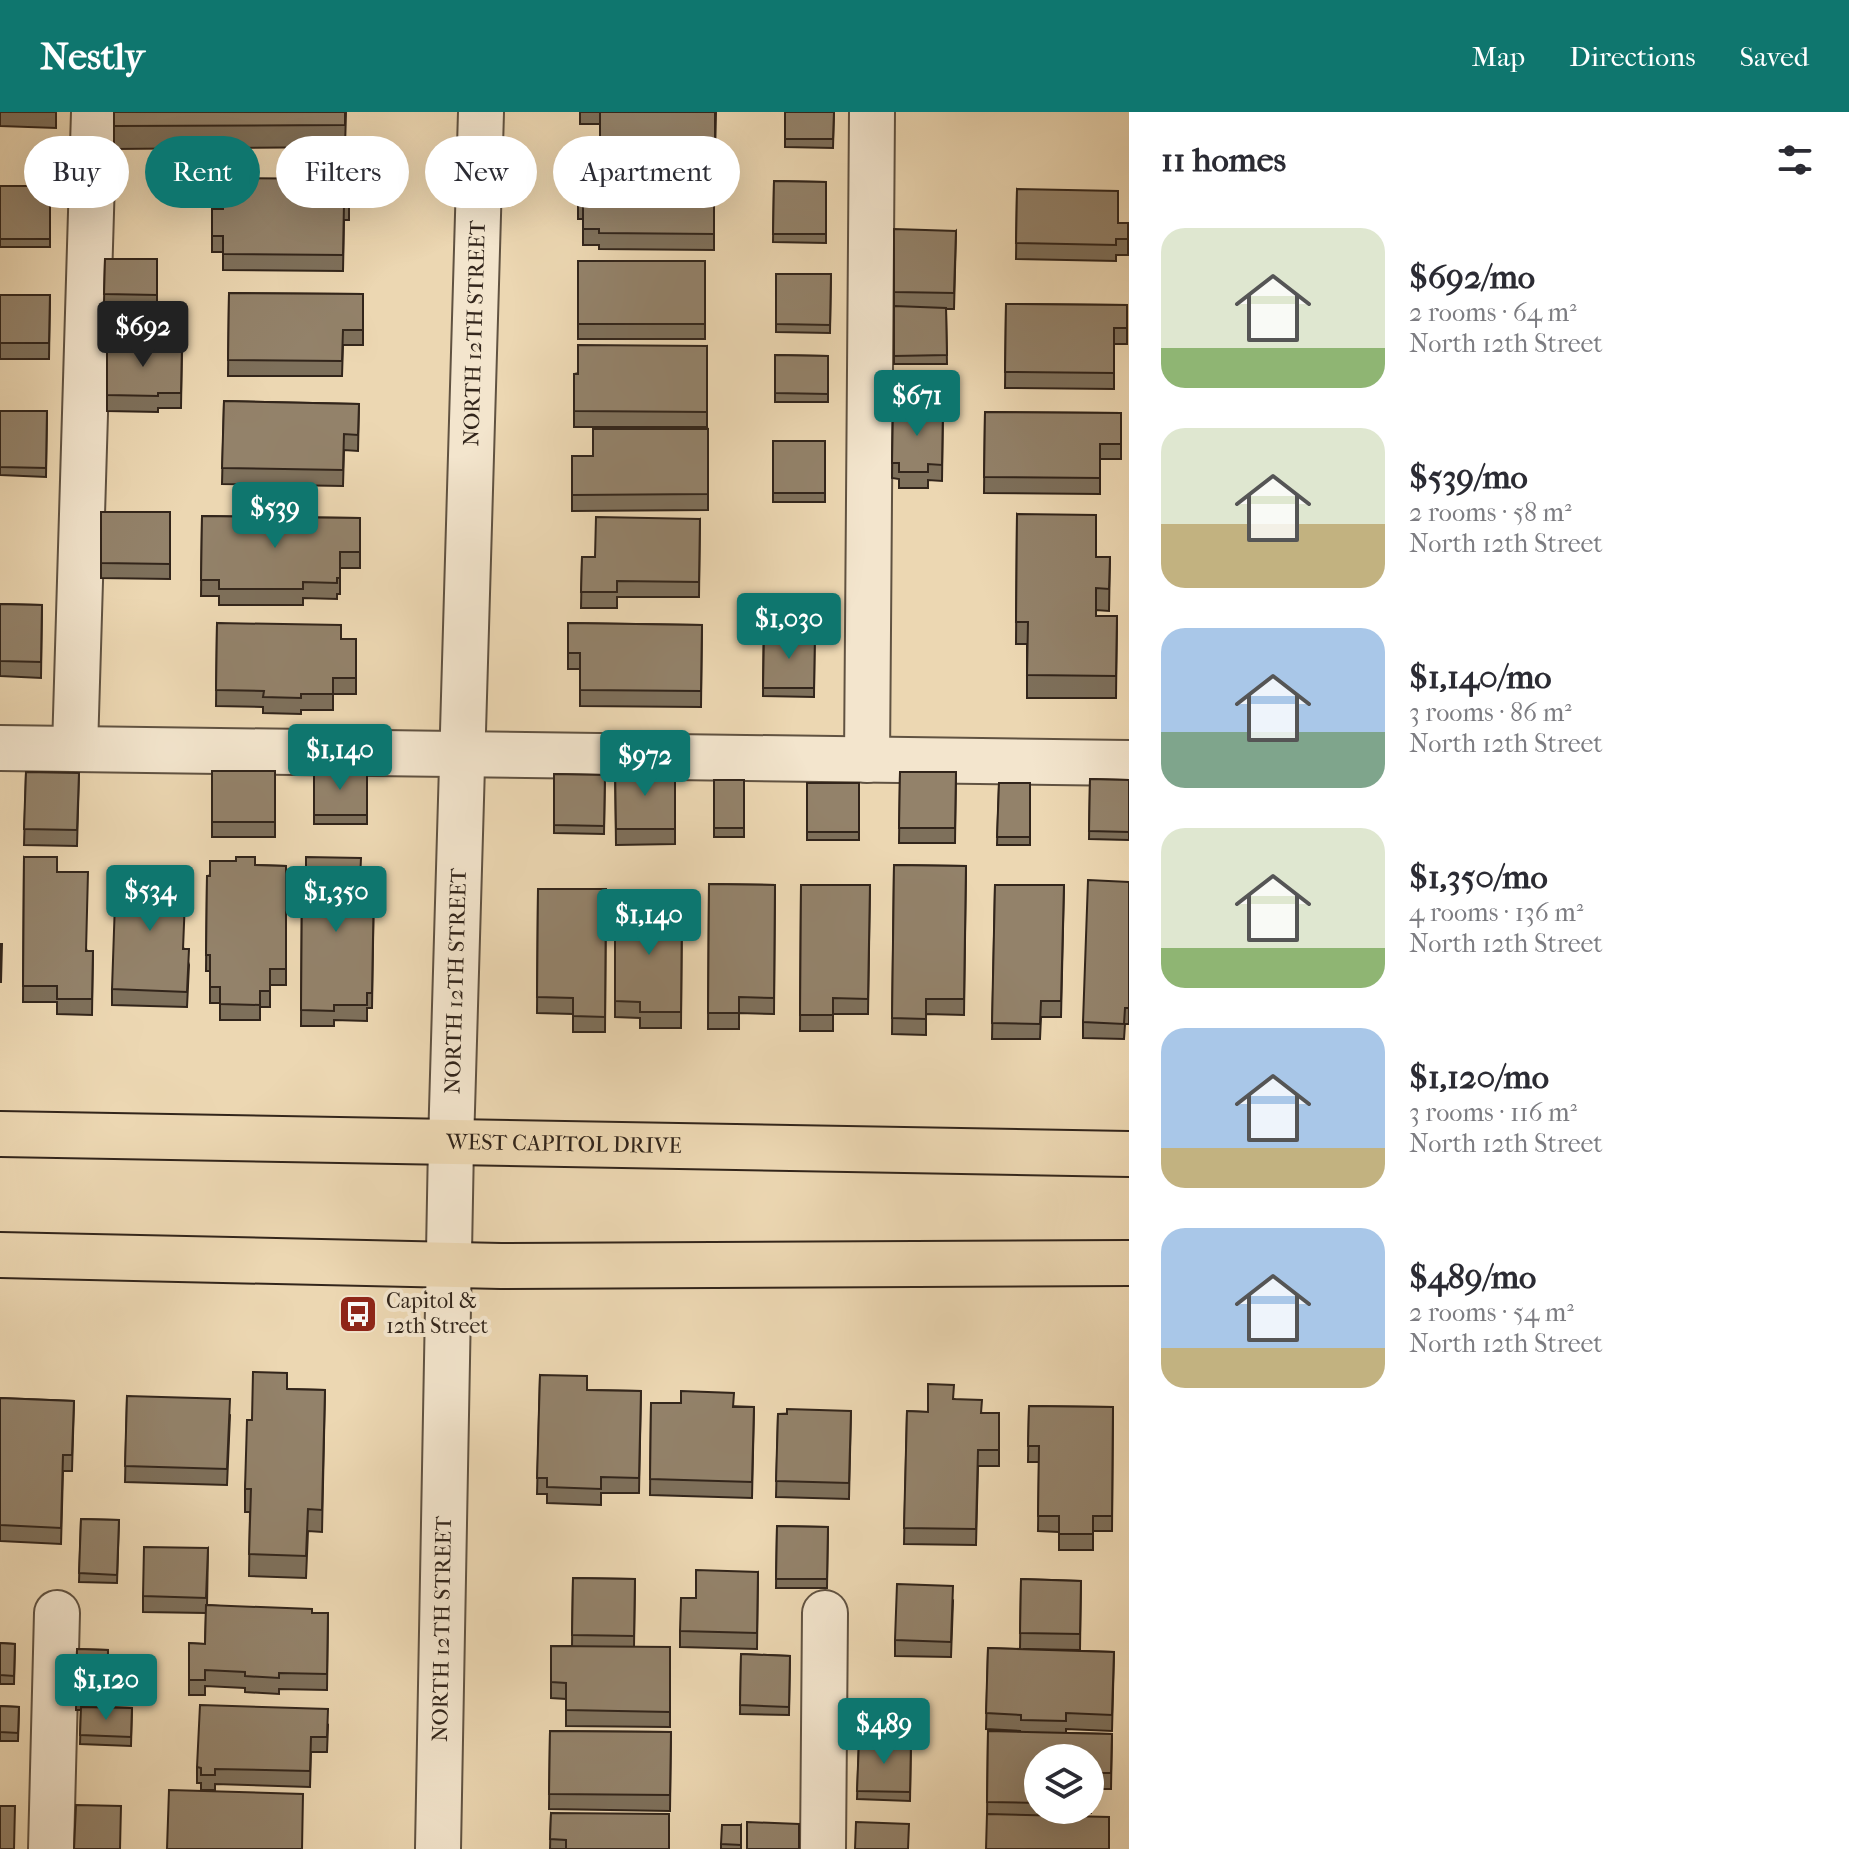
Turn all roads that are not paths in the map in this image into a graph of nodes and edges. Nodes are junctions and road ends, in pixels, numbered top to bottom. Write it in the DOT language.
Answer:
graph roads {
  1 [pos="94,112"];
  2 [pos="481,112"];
  3 [pos="872,112"];
  4 [pos="0,748"];
  5 [pos="75,749"];
  6 [pos="463,755"];
  7 [pos="867,760"];
  8 [pos="1129,763"];
  9 [pos="0,1134"];
  10 [pos="451,1144"];
  11 [pos="1129,1154"];
  12 [pos="0,1255"];
  13 [pos="1129,1263"];
  14 [pos="449,1266"];
  15 [pos="57,1613"];
  16 [pos="825,1613"];
  17 [pos="51,1849"];
  18 [pos="438,1849"];
  19 [pos="823,1849"];
  1 -- 5 [label="street"];
  2 -- 6 [label="street, NORTH 12TH STREET"];
  3 -- 7 [label="street"];
  4 -- 5 [label="street"];
  5 -- 6 [label="street"];
  6 -- 7 [label="street"];
  6 -- 10 [label="street, NORTH 12TH STREET"];
  7 -- 8 [label="street"];
  9 -- 10 [label="main road, WEST CAPITOL DRIVE"];
  10 -- 11 [label="main road, WEST CAPITOL DRIVE"];
  10 -- 14 [label="street, NORTH 12TH STREET"];
  12 -- 14 [label="main road"];
  13 -- 14 [label="main road"];
  14 -- 18 [label="street, NORTH 12TH STREET"];
  15 -- 17 [label="street"];
  16 -- 19 [label="street"];
}
